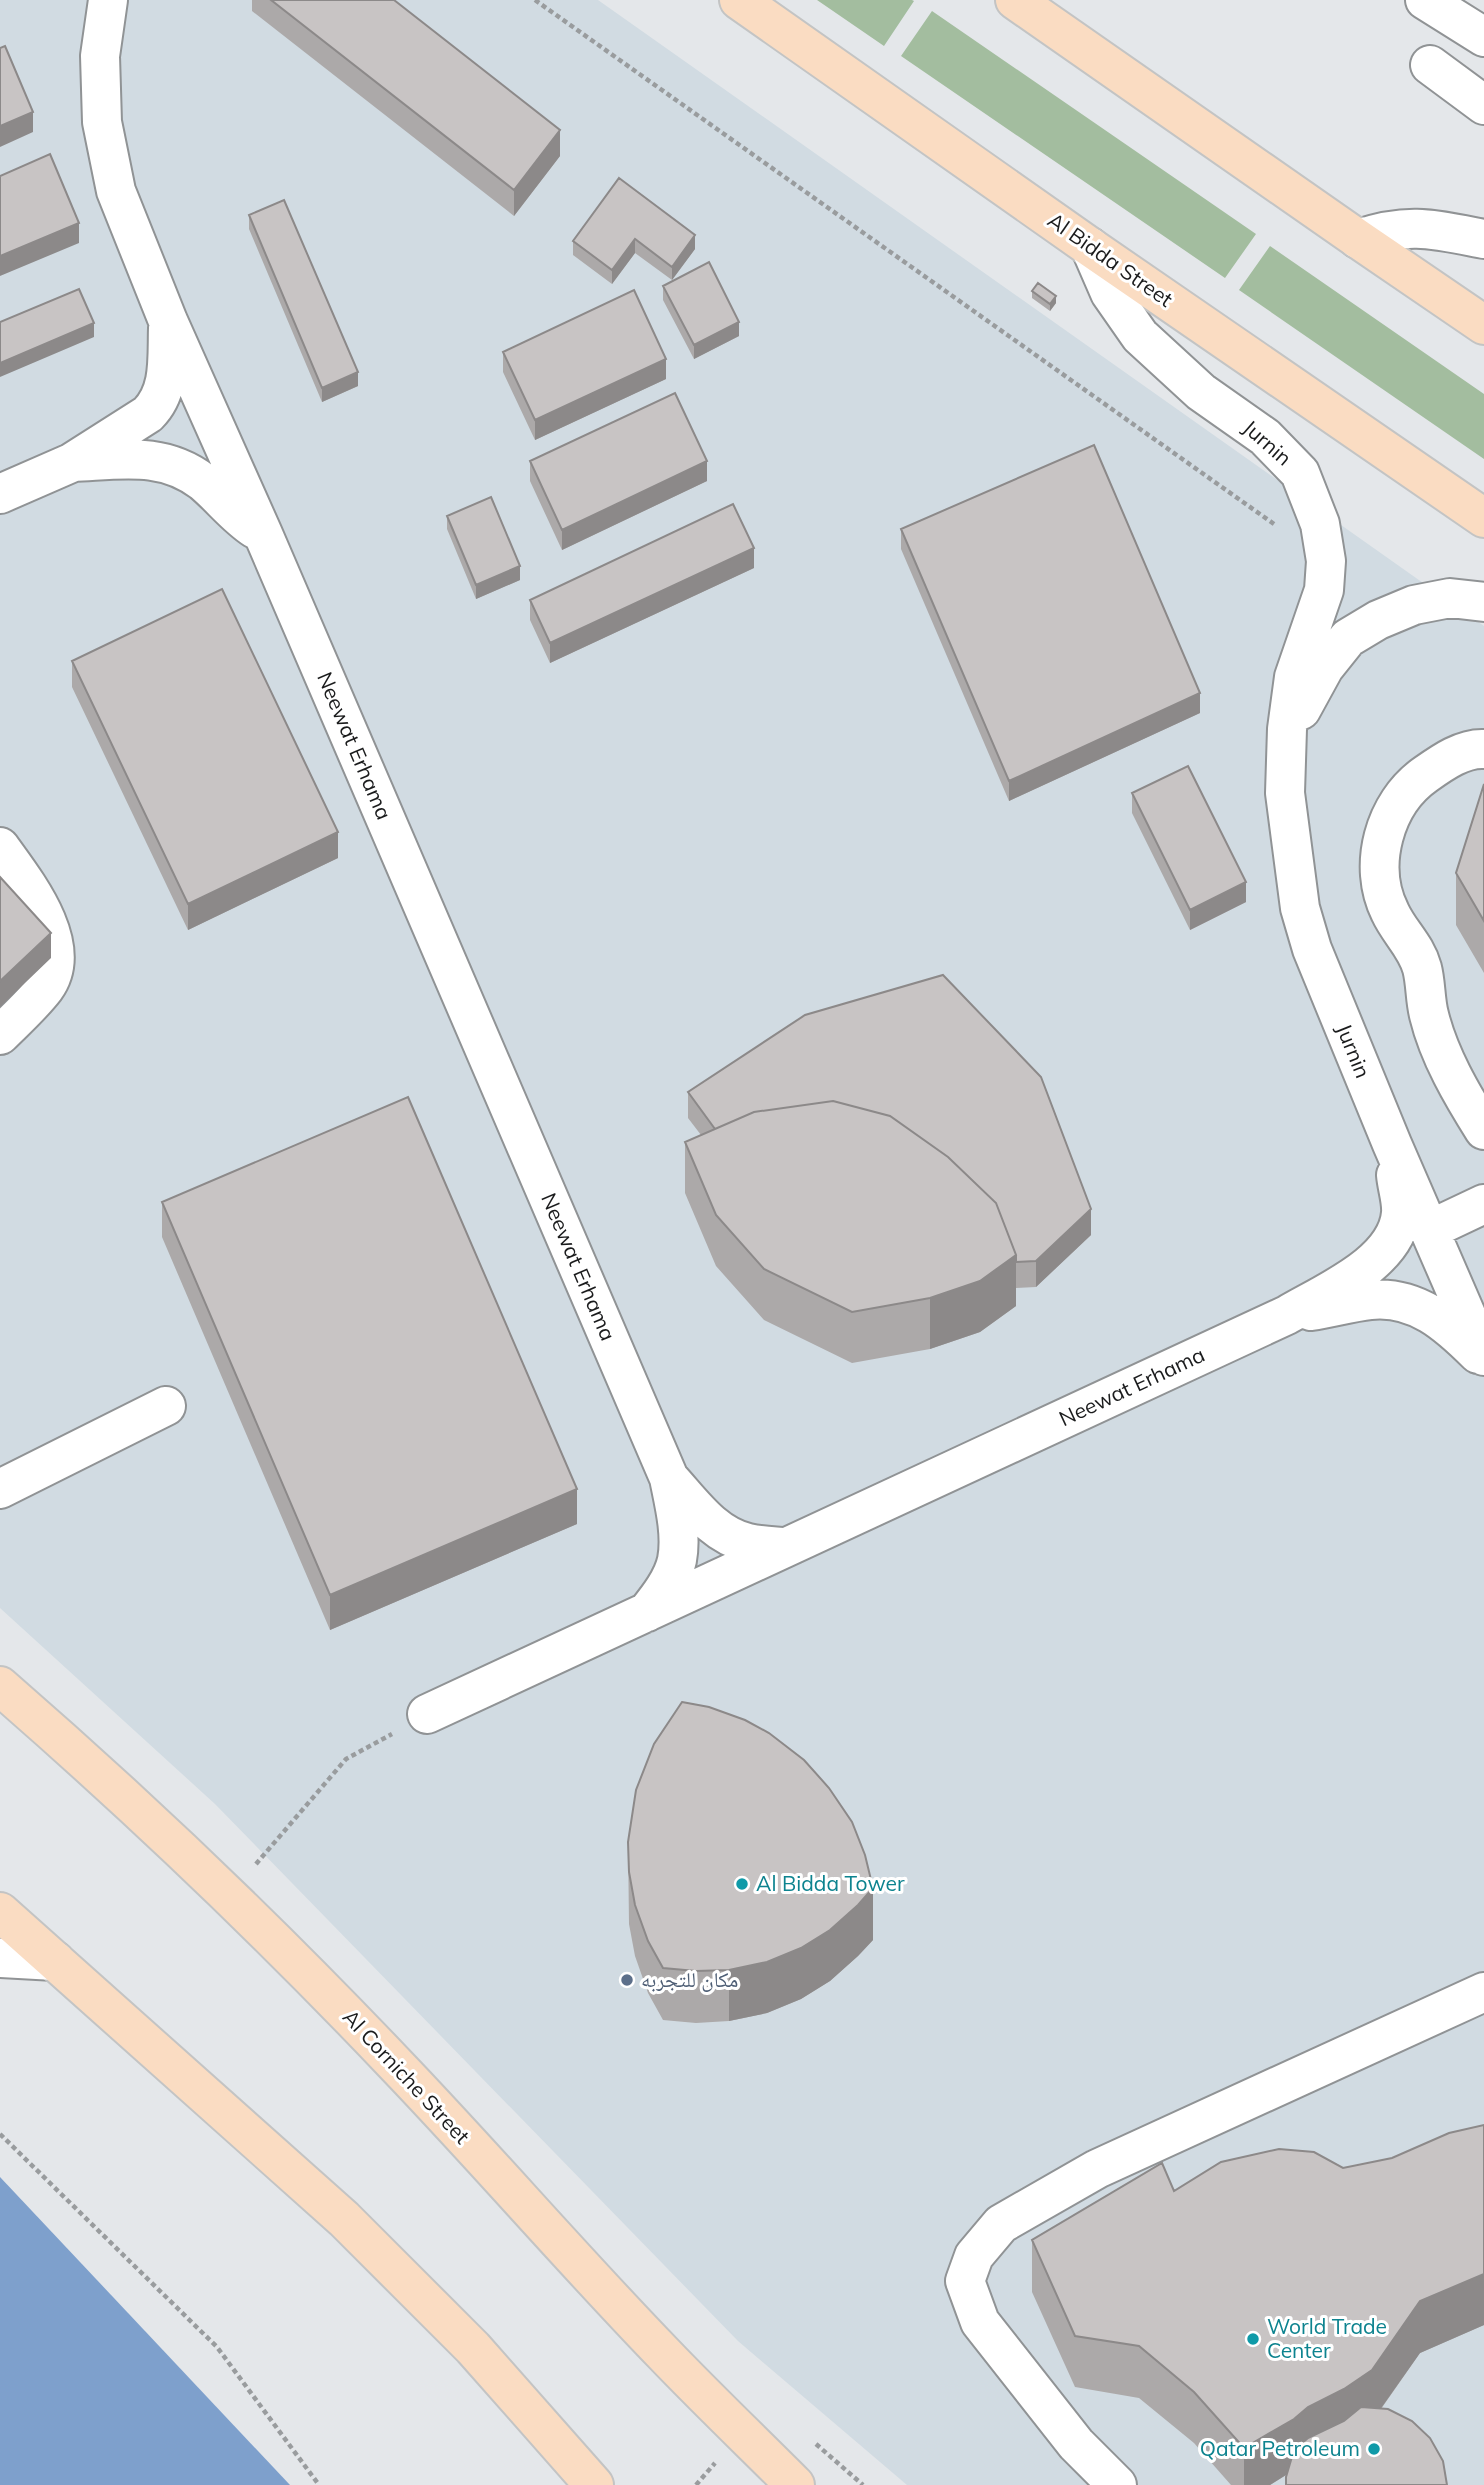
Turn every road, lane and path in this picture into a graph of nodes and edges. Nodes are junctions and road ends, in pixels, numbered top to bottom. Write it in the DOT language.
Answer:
graph roads {
  1 [pos="108,0"];
  2 [pos="535,0"];
  3 [pos="739,0"];
  4 [pos="1015,0"];
  5 [pos="1425,0"];
  6 [pos="1484,37"];
  7 [pos="1484,80"];
  8 [pos="1484,105"];
  9 [pos="1358,239"];
  10 [pos="1484,239"];
  11 [pos="1090,247"];
  12 [pos="168,321"];
  13 [pos="1484,325"];
  14 [pos="71,463"];
  15 [pos="0,494"];
  16 [pos="1484,518"];
  17 [pos="263,534"];
  18 [pos="1326,561"];
  19 [pos="1484,602"];
  20 [pos="1287,729"];
  21 [pos="1484,749"];
  22 [pos="0,847"];
  23 [pos="0,1035"];
  24 [pos="1484,1130"];
  25 [pos="1392,1144"];
  26 [pos="1484,1203"];
  27 [pos="1429,1230"];
  28 [pos="1287,1315"];
  29 [pos="1484,1358"];
  30 [pos="166,1406"];
  31 [pos="669,1478"];
  32 [pos="0,1489"];
  33 [pos="786,1547"];
  34 [pos="647,1612"];
  35 [pos="0,1686"];
  36 [pos="427,1714"];
  37 [pos="228,1896"];
  38 [pos="0,1912"];
  39 [pos="0,1958"];
  40 [pos="55,1961"];
  41 [pos="1484,1992"];
  42 [pos="0,2134"];
  43 [pos="319,2485"];
  44 [pos="594,2485"];
  45 [pos="795,2485"];
  46 [pos="1117,2485"];
  1 -- 12 [label="street, Neewat Erhama"];
  2 -- 18 [label="path"];
  3 -- 11 [label="main road, Al Bidda Street"];
  4 -- 9 [label="main road"];
  5 -- 6 [label="street"];
  7 -- 8 [label="street"];
  9 -- 10 [label="street"];
  9 -- 13 [label="main road"];
  11 -- 16 [label="main road, Al Bidda Street"];
  11 -- 18 [label="street, Jurnin"];
  12 -- 14 [label="street"];
  12 -- 17 [label="street, Neewat Erhama"];
  14 -- 15 [label="street"];
  14 -- 17 [label="street"];
  17 -- 31 [label="street, Neewat Erhama"];
  18 -- 20 [label="street, Jurnin"];
  19 -- 20 [label="street"];
  20 -- 25 [label="street, Jurnin"];
  21 -- 24 [label="street"];
  22 -- 23 [label="street"];
  25 -- 27 [label="street, Jurnin"];
  25 -- 28 [label="street, Neewat Erhama"];
  26 -- 27 [label="street"];
  27 -- 29 [label="street, Jurnin"];
  28 -- 29 [label="street, Neewat Erhama"];
  28 -- 33 [label="street, Neewat Erhama"];
  30 -- 32 [label="street"];
  31 -- 33 [label="street, Neewat Erhama"];
  31 -- 34 [label="street, Neewat Erhama"];
  33 -- 34 [label="street, Neewat Erhama"];
  34 -- 36 [label="street, Neewat Erhama"];
  35 -- 37 [label="main road, Al Corniche Street"];
  36 -- 37 [label="path"];
  37 -- 45 [label="main road, Al Corniche Street"];
  38 -- 40 [label="main road"];
  39 -- 40 [label="street"];
  40 -- 44 [label="main road"];
  41 -- 46 [label="street"];
  42 -- 43 [label="path"];
}
